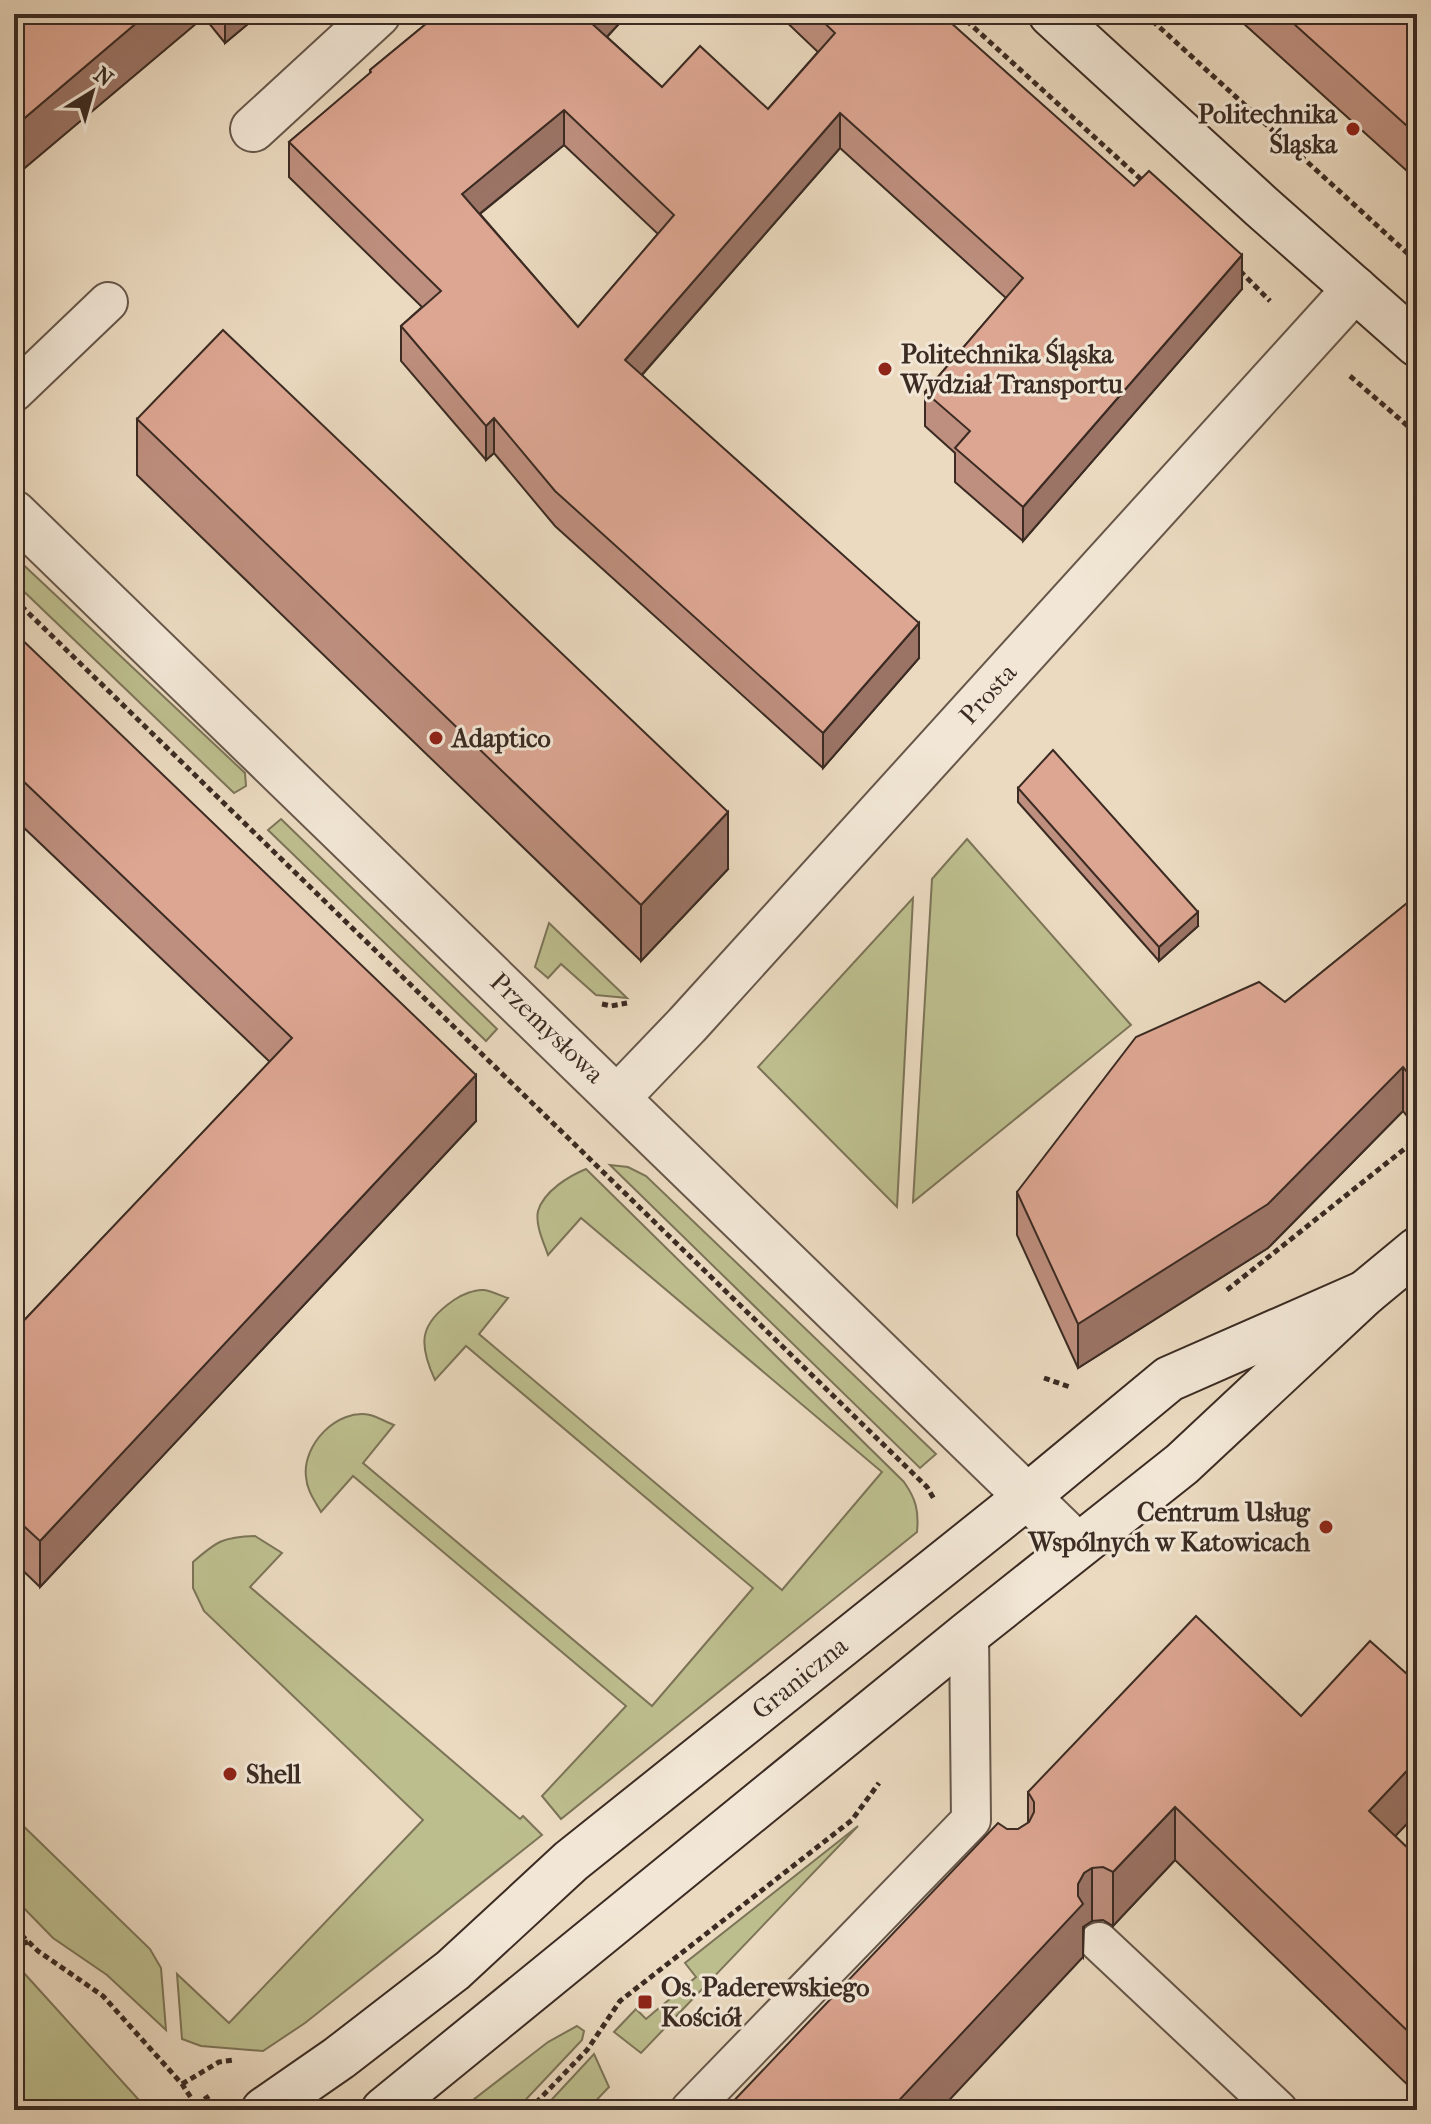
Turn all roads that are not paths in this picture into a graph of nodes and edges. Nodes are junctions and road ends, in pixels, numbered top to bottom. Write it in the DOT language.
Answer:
graph roads {
  1 [pos="378,14"];
  2 [pos="1051,14"];
  3 [pos="253,129"];
  4 [pos="1355,289"];
  5 [pos="108,302"];
  6 [pos="1417,344"];
  7 [pos="14,392"];
  8 [pos="14,513"];
  9 [pos="618,1097"];
  10 [pos="1417,1250"];
  11 [pos="1365,1293"];
  12 [pos="1029,1495"];
  13 [pos="1077,1545"];
  14 [pos="969,1633"];
  15 [pos="1099,1942"];
  16 [pos="264,2110"];
  17 [pos="384,2110"];
  18 [pos="690,2110"];
  19 [pos="1278,2110"];
  1 -- 3 [label="street"];
  2 -- 4 [label="street"];
  4 -- 6 [label="street"];
  4 -- 9 [label="street, Prosta"];
  5 -- 7 [label="lane"];
  8 -- 9 [label="street, Przemysłowa"];
  9 -- 12 [label="street, Przemysłowa"];
  10 -- 11 [label="street, Graniczna"];
  11 -- 12 [label="street, Graniczna"];
  11 -- 13 [label="street, Graniczna"];
  12 -- 13 [label="street, Przemysłowa"];
  12 -- 16 [label="street, Graniczna"];
  13 -- 14 [label="street, Graniczna"];
  14 -- 17 [label="street, Graniczna"];
  14 -- 18 [label="lane"];
  15 -- 19 [label="lane"];
}
